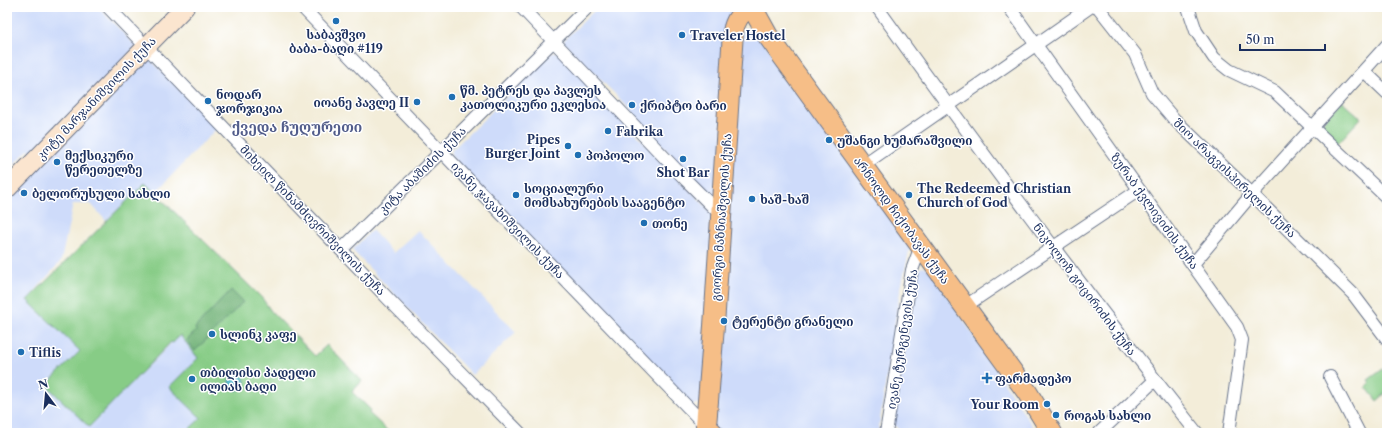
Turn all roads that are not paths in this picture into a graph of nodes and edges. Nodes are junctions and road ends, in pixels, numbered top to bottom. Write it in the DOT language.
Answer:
graph roads {
  1 [pos="108,7"];
  2 [pos="185,7"];
  3 [pos="302,7"];
  4 [pos="521,7"];
  5 [pos="588,7"];
  6 [pos="877,7"];
  7 [pos="1009,7"];
  8 [pos="1090,7"];
  9 [pos="1098,7"];
  10 [pos="1188,7"];
  11 [pos="745,10"];
  12 [pos="554,40"];
  13 [pos="1036,44"];
  14 [pos="1387,45"];
  15 [pos="146,46"];
  16 [pos="1364,71"];
  17 [pos="1387,93"];
  18 [pos="948,106"];
  19 [pos="1313,128"];
  20 [pos="441,151"];
  21 [pos="863,165"];
  22 [pos="7,188"];
  23 [pos="1139,190"];
  24 [pos="1252,194"];
  25 [pos="1387,195"];
  26 [pos="722,216"];
  27 [pos="921,246"];
  28 [pos="1054,248"];
  29 [pos="341,250"];
  30 [pos="1193,264"];
  31 [pos="964,307"];
  32 [pos="1386,337"];
  33 [pos="1330,377"];
  34 [pos="1155,380"];
  35 [pos="708,431"];
  36 [pos="520,433"];
  37 [pos="886,433"];
  38 [pos="1052,433"];
  39 [pos="1100,433"];
  40 [pos="1197,433"];
  41 [pos="1229,433"];
  42 [pos="1359,433"];
  1 -- 15 [label="street, მიხეილ წინამძღვრიშვილის ქუჩა"];
  2 -- 15 [label="main road, კოტე მარჯანიშვილის ქუჩა"];
  3 -- 20 [label="street, ივანე ჯავახიშვილის ქუჩა"];
  4 -- 12 [label="street"];
  5 -- 12 [label="street, კიტა აბაშიძის ქუჩა"];
  6 -- 18 [label="street, ნიკოლოზ გოცირიძის ქუჩა"];
  7 -- 13 [label="street, ზურაბ ქვლივიძის ქუჩა"];
  8 -- 13 [label="street"];
  9 -- 24 [label="street, შიო არაგვისპირელის ქუჩა"];
  10 -- 19 [label="street"];
  11 -- 21 [label="main road, არნოლდ ჩიქობავას ქუჩა"];
  11 -- 26 [label="main road, გიორგი მაზნიაშვილის ქუჩა"];
  12 -- 20 [label="street, კიტა აბაშიძის ქუჩა"];
  12 -- 26 [label="street"];
  13 -- 18 [label="street"];
  13 -- 23 [label="street, ზურაბ ქვლივიძის ქუჩა"];
  14 -- 16 [label="street"];
  15 -- 22 [label="main road, კოტე მარჯანიშვილის ქუჩა"];
  15 -- 29 [label="street, მიხეილ წინამძღვრიშვილის ქუჩა"];
  16 -- 17 [label="street"];
  16 -- 19 [label="street"];
  18 -- 21 [label="street"];
  18 -- 28 [label="street, ნიკოლოზ გოცირიძის ქუჩა"];
  19 -- 24 [label="street"];
  19 -- 25 [label="street"];
  20 -- 29 [label="street, კიტა აბაშიძის ქუჩა"];
  20 -- 35 [label="street, ივანე ჯავახიშვილის ქუჩა"];
  21 -- 27 [label="main road, არნოლდ ჩიქობავას ქუჩა"];
  23 -- 28 [label="street"];
  23 -- 30 [label="street, ზურაბ ქვლივიძის ქუჩა"];
  24 -- 30 [label="street"];
  24 -- 32 [label="street, შიო არაგვისპირელის ქუჩა"];
  26 -- 35 [label="main road, გიორგი მაზნიაშვილის ქუჩა"];
  27 -- 31 [label="main road, არნოლდ ჩიქობავას ქუჩა"];
  27 -- 37 [label="street, ივანე ტურგენევის ქუჩა"];
  28 -- 31 [label="street"];
  28 -- 34 [label="street, ნიკოლოზ გოცირიძის ქუჩა"];
  29 -- 36 [label="street, მიხეილ წინამძღვრიშვილის ქუჩა"];
  30 -- 41 [label="street, ზურაბ ქვლივიძის ქუჩა"];
  31 -- 38 [label="main road, არნოლდ ჩიქობავას ქუჩა"];
  33 -- 42 [label="street"];
  34 -- 39 [label="street"];
  34 -- 40 [label="street, ნიკოლოზ გოცირიძის ქუჩა"];
}
